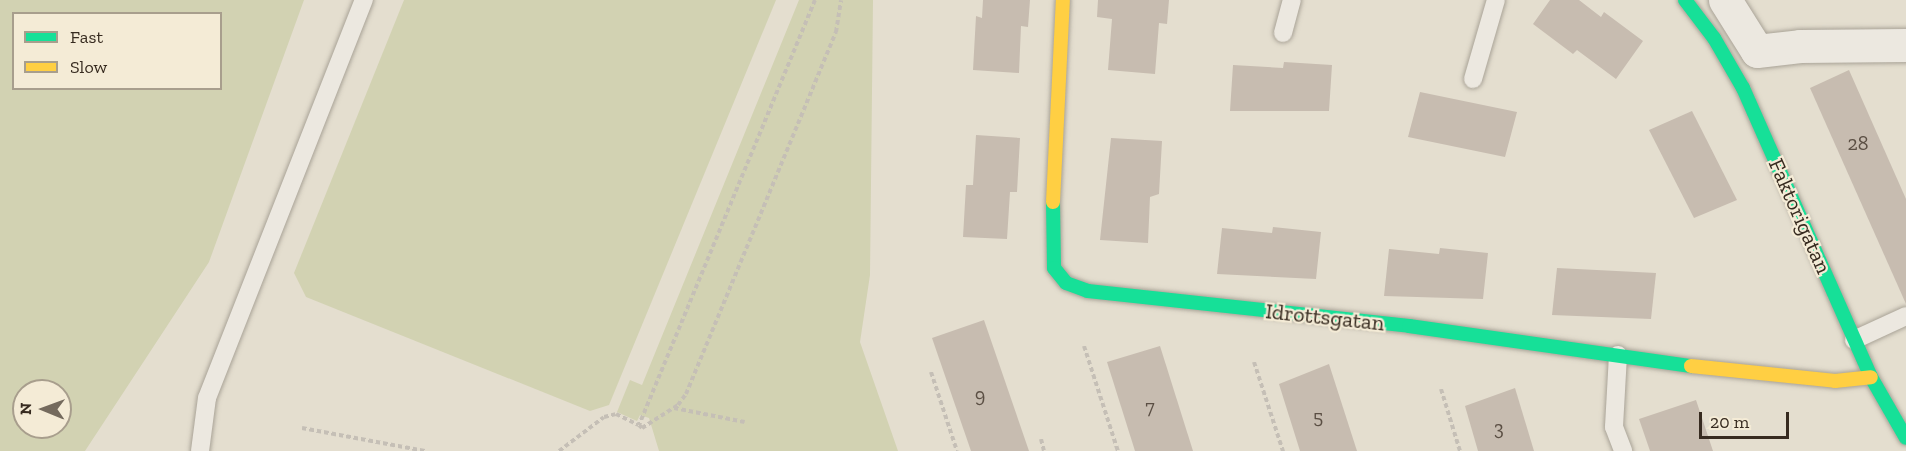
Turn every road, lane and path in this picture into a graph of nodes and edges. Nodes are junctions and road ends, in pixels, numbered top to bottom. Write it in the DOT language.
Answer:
graph roads {
  1 [pos="364,0"];
  2 [pos="815,0"];
  3 [pos="841,0"];
  4 [pos="1063,0"];
  5 [pos="1292,0"];
  6 [pos="1496,0"];
  7 [pos="1684,0"];
  8 [pos="1725,0"];
  9 [pos="1283,33"];
  10 [pos="1906,45"];
  11 [pos="1473,80"];
  12 [pos="1906,316"];
  13 [pos="1854,340"];
  14 [pos="1084,346"];
  15 [pos="1618,355"];
  16 [pos="1254,362"];
  17 [pos="931,372"];
  18 [pos="1870,377"];
  19 [pos="1441,390"];
  20 [pos="673,408"];
  21 [pos="746,422"];
  22 [pos="639,425"];
  23 [pos="302,428"];
  24 [pos="1906,438"];
  25 [pos="1041,439"];
  26 [pos="200,451"];
  27 [pos="425,451"];
  28 [pos="559,451"];
  29 [pos="957,451"];
  30 [pos="1044,451"];
  31 [pos="1118,451"];
  32 [pos="1283,451"];
  33 [pos="1460,451"];
  34 [pos="1623,451"];
  1 -- 26 [label="lane"];
  2 -- 22 [label="path"];
  3 -- 20 [label="path"];
  4 -- 15 [label="street, Idrottsgatan"];
  5 -- 9 [label="lane"];
  6 -- 11 [label="lane"];
  7 -- 13 [label="street, Faktorigatan"];
  8 -- 10 [label="street"];
  12 -- 13 [label="lane"];
  13 -- 18 [label="street, Faktorigatan"];
  14 -- 31 [label="path"];
  15 -- 18 [label="street, Idrottsgatan"];
  15 -- 34 [label="lane"];
  16 -- 32 [label="path"];
  17 -- 29 [label="path"];
  18 -- 24 [label="street, Faktorigatan"];
  19 -- 33 [label="path"];
  20 -- 21 [label="path"];
  20 -- 22 [label="path"];
  22 -- 28 [label="path"];
  23 -- 27 [label="path"];
  25 -- 30 [label="path"];
}
